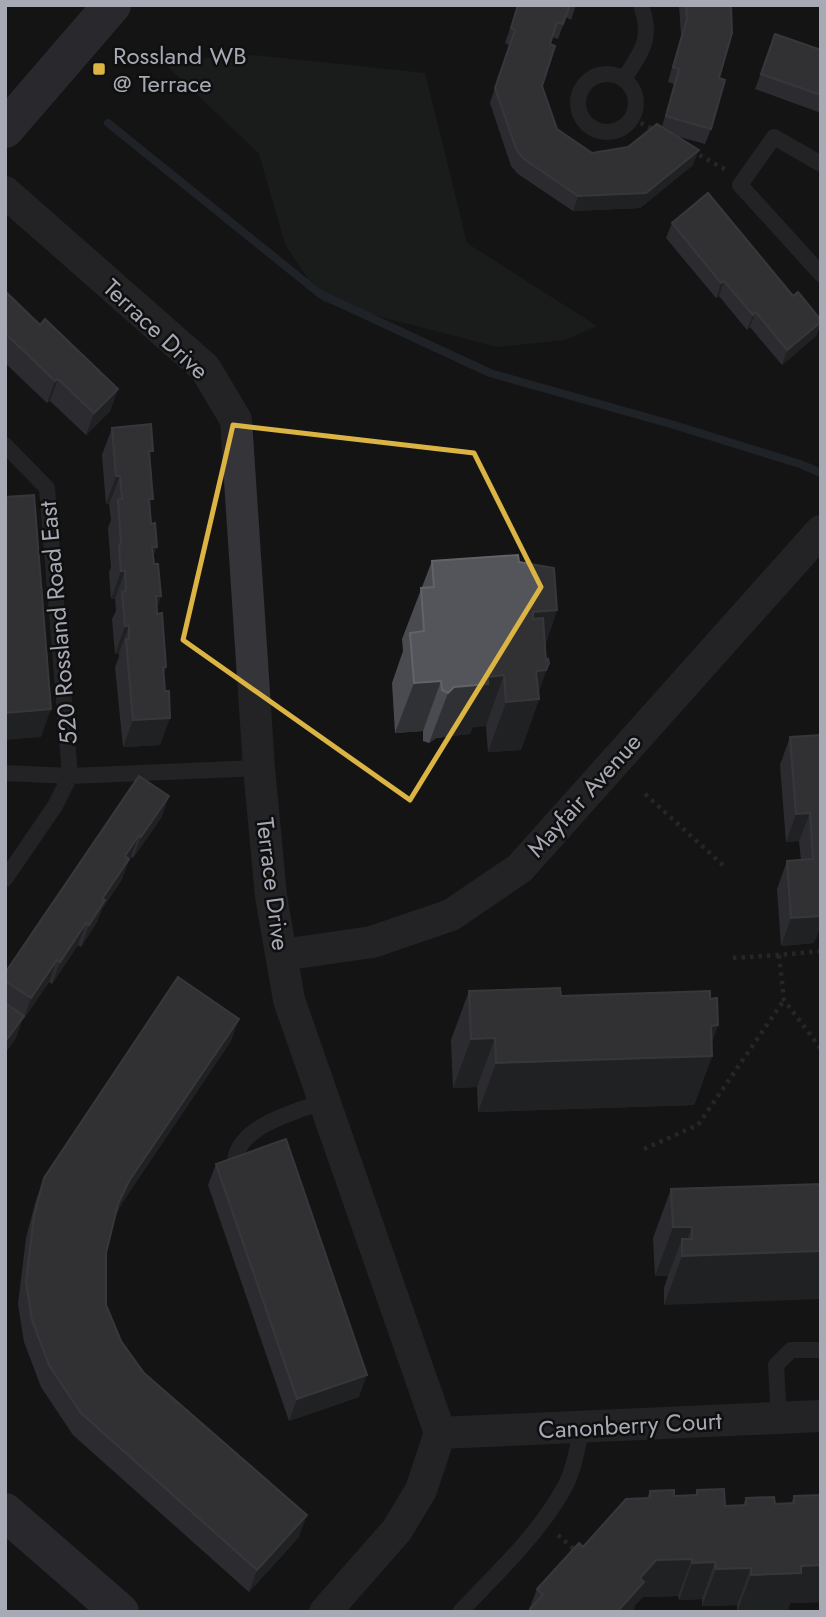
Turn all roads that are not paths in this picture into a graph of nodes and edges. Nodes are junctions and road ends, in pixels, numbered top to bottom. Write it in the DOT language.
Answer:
graph roads {
  1 [pos="112,5"];
  2 [pos="641,5"];
  3 [pos="624,79"];
  4 [pos="5,129"];
  5 [pos="821,164"];
  6 [pos="5,192"];
  7 [pos="821,274"];
  8 [pos="5,445"];
  9 [pos="820,534"];
  10 [pos="259,768"];
  11 [pos="5,773"];
  12 [pos="70,776"];
  13 [pos="5,878"];
  14 [pos="282,955"];
  15 [pos="324,1101"];
  16 [pos="236,1177"];
  17 [pos="821,1350"];
  18 [pos="821,1416"];
  19 [pos="779,1418"];
  20 [pos="582,1427"];
  21 [pos="440,1433"];
  22 [pos="5,1512"];
  23 [pos="120,1612"];
  24 [pos="325,1612"];
  25 [pos="460,1612"];
  1 -- 4 [label="main road"];
  2 -- 3 [label="lane"];
  3 -- 3 [label="lane"];
  5 -- 7 [label="lane"];
  6 -- 10 [label="street, Terrace Drive"];
  8 -- 12 [label="lane, 520 Rossland Road East"];
  9 -- 14 [label="street, Mayfair Avenue"];
  10 -- 12 [label="lane, 520 Rossland Road East"];
  10 -- 14 [label="street, Terrace Drive"];
  11 -- 12 [label="lane, 520 Rossland Road East"];
  12 -- 13 [label="lane, 520 Rossland Road East"];
  14 -- 15 [label="street, Terrace Drive"];
  15 -- 16 [label="lane"];
  15 -- 21 [label="street, Terrace Drive"];
  17 -- 19 [label="lane"];
  18 -- 19 [label="street, Canonberry Court"];
  19 -- 20 [label="street, Canonberry Court"];
  20 -- 21 [label="street, Canonberry Court"];
  20 -- 25 [label="lane"];
  21 -- 24 [label="street"];
  22 -- 23 [label="main road"];
}
